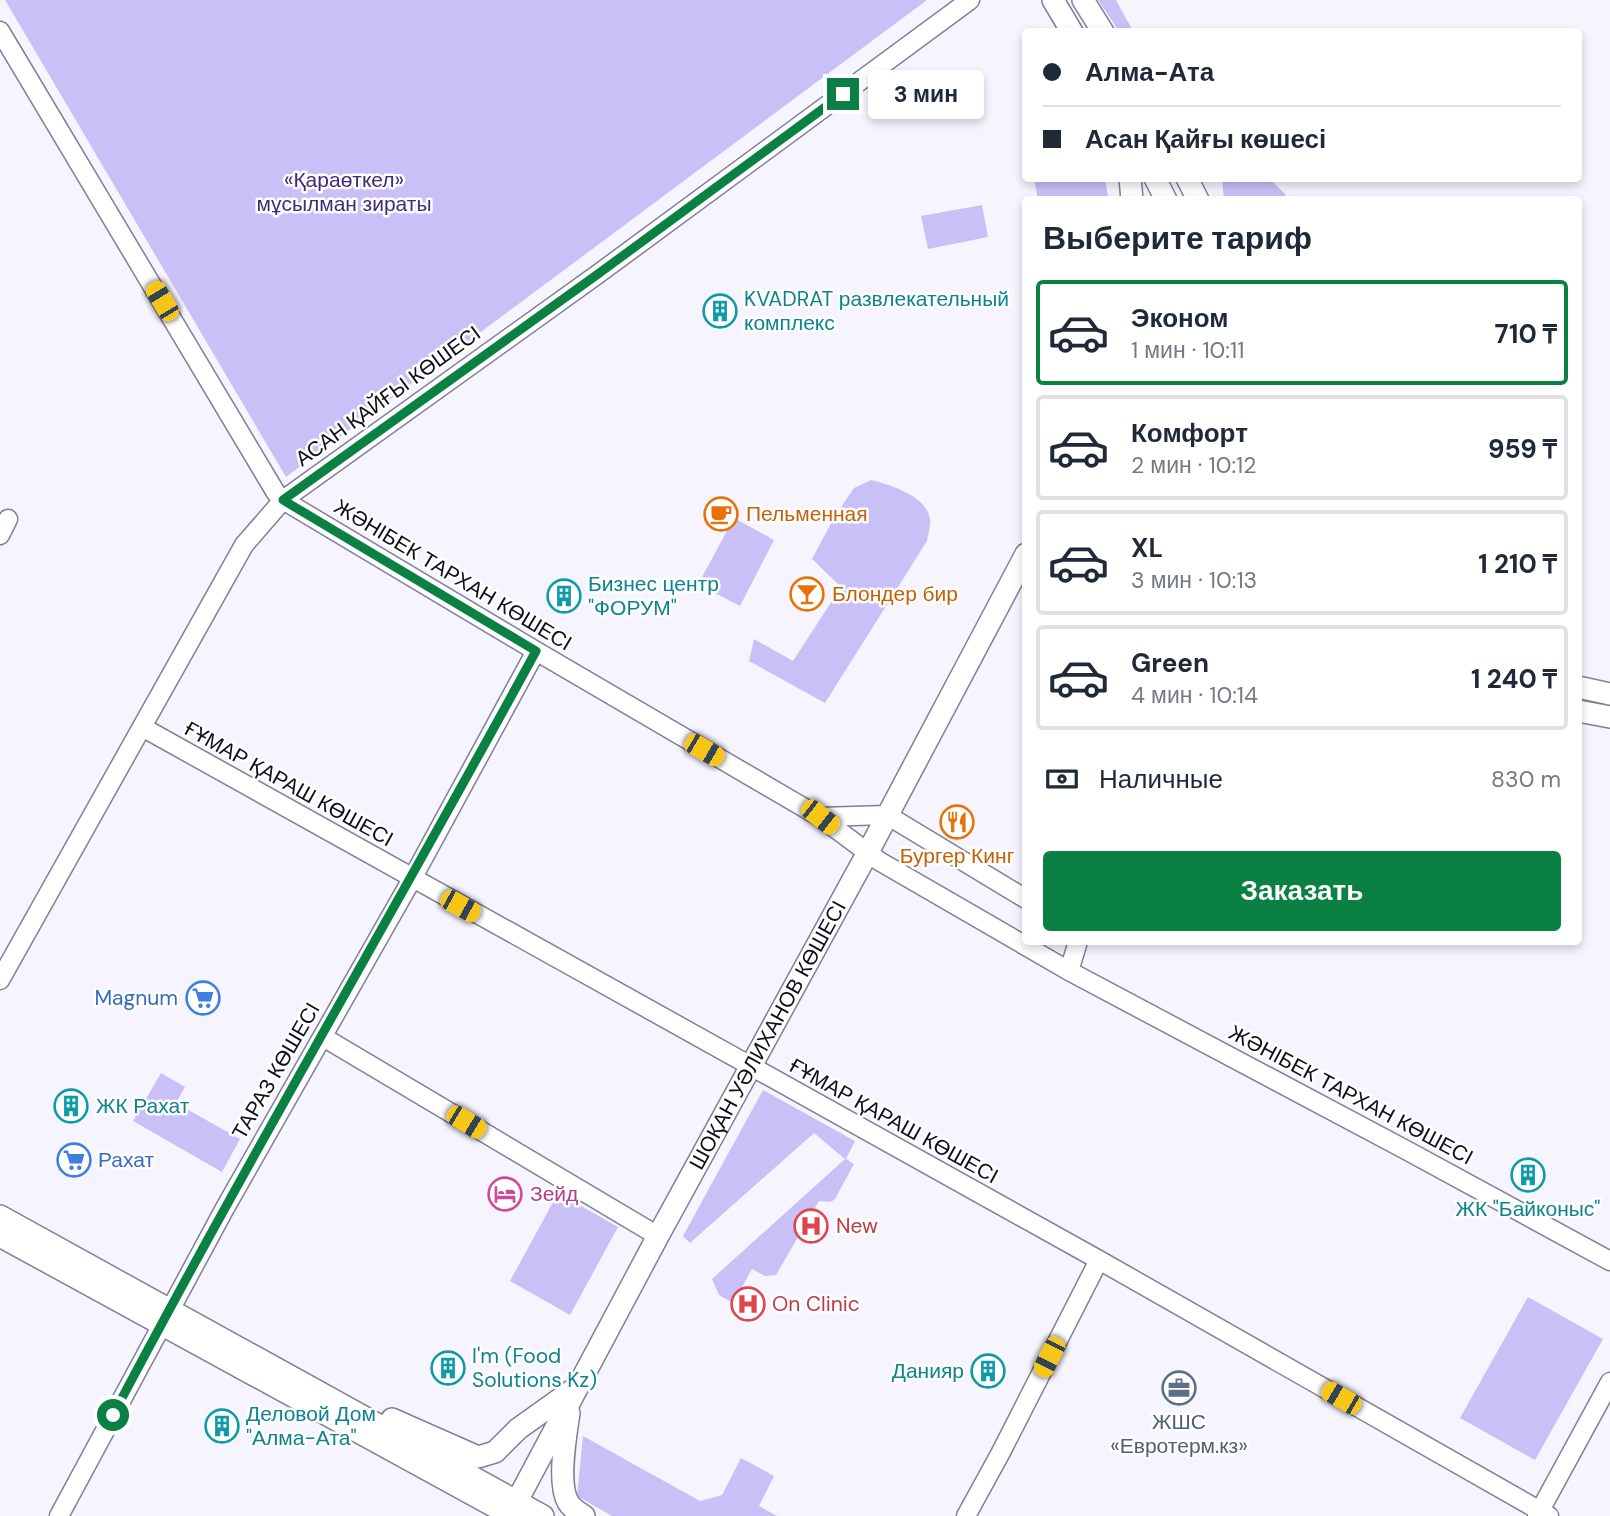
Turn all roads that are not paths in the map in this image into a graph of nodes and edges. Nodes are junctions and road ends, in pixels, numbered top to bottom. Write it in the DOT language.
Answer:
graph roads {
  1 [pos="970,0"];
  2 [pos="1053,0"];
  3 [pos="1083,0"];
  4 [pos="1070,28"];
  5 [pos="1100,28"];
  6 [pos="0,31"];
  7 [pos="283,500"];
  8 [pos="0,522"];
  9 [pos="0,535"];
  10 [pos="1022,562"];
  11 [pos="536,651"];
  12 [pos="1582,688"];
  13 [pos="1610,694"];
  14 [pos="1582,712"];
  15 [pos="1610,717"];
  16 [pos="142,727"];
  17 [pos="887,815"];
  18 [pos="820,817"];
  19 [pos="867,854"];
  20 [pos="412,879"];
  21 [pos="1022,897"];
  22 [pos="1022,944"];
  23 [pos="1024,945"];
  24 [pos="1077,945"];
  25 [pos="1069,971"];
  26 [pos="0,980"];
  27 [pos="323,1037"];
  28 [pos="751,1067"];
  29 [pos="0,1216"];
  30 [pos="0,1236"];
  31 [pos="658,1236"];
  32 [pos="1099,1260"];
  33 [pos="1610,1261"];
  34 [pos="165,1317"];
  35 [pos="1610,1382"];
  36 [pos="575,1393"];
  37 [pos="338,1404"];
  38 [pos="512,1512"];
  39 [pos="1542,1514"];
  40 [pos="59,1516"];
  41 [pos="543,1516"];
  42 [pos="584,1516"];
  43 [pos="966,1516"];
  1 -- 7 [label="street, АСАН ҚАЙҒЫ КӨШЕСІ"];
  2 -- 4 [label="main road"];
  3 -- 5 [label="main road"];
  6 -- 7 [label="street, ЖӘНІБЕК ТАРХАН КӨШЕСІ"];
  7 -- 11 [label="street, ЖӘНІБЕК ТАРХАН КӨШЕСІ"];
  7 -- 16 [label="street, АСАН ҚАЙҒЫ КӨШЕСІ"];
  8 -- 9 [label="street"];
  10 -- 17 [label="main road, ШОҚАН УӘЛИХАНОВ КӨШЕСІ"];
  11 -- 18 [label="street, ЖӘНІБЕК ТАРХАН КӨШЕСІ"];
  11 -- 20 [label="street, ТАРАЗ КӨШЕСІ"];
  12 -- 13 [label="main road"];
  14 -- 15 [label="main road"];
  16 -- 20 [label="street, ҒҰМАР ҚАРАШ КӨШЕСІ"];
  16 -- 26 [label="street, АСАН ҚАЙҒЫ КӨШЕСІ"];
  17 -- 18 [label="street"];
  17 -- 19 [label="main road, ШОҚАН УӘЛИХАНОВ КӨШЕСІ"];
  17 -- 21 [label="street"];
  18 -- 19 [label="street, ЖӘНІБЕК ТАРХАН КӨШЕСІ"];
  19 -- 22 [label="street, ЖӘНІБЕК ТАРХАН КӨШЕСІ"];
  19 -- 28 [label="main road, ШОҚАН УӘЛИХАНОВ КӨШЕСІ"];
  20 -- 27 [label="street, ТАРАЗ КӨШЕСІ"];
  20 -- 28 [label="street, ҒҰМАР ҚАРАШ КӨШЕСІ"];
  23 -- 25 [label="street, ЖӘНІБЕК ТАРХАН КӨШЕСІ"];
  24 -- 25 [label="street"];
  25 -- 33 [label="street, ЖӘНІБЕК ТАРХАН КӨШЕСІ"];
  27 -- 31 [label="street"];
  27 -- 34 [label="street, ТАРАЗ КӨШЕСІ"];
  28 -- 31 [label="main road, ШОҚАН УӘЛИХАНОВ КӨШЕСІ"];
  28 -- 32 [label="street, ҒҰМАР ҚАРАШ КӨШЕСІ"];
  29 -- 34 [label="main road"];
  30 -- 34 [label="main road"];
  31 -- 36 [label="main road, ШОҚАН УӘЛИХАНОВ КӨШЕСІ"];
  32 -- 39 [label="street, ҒҰМАР ҚАРАШ КӨШЕСІ"];
  32 -- 43 [label="street"];
  34 -- 37 [label="main road"];
  34 -- 38 [label="main road"];
  34 -- 40 [label="street, ТАРАЗ КӨШЕСІ"];
  35 -- 39 [label="street"];
  36 -- 37 [label="main road"];
  36 -- 38 [label="main road, ШОҚАН УӘЛИХАНОВ КӨШЕСІ"];
  36 -- 42 [label="main road"];
  37 -- 38 [label="main road"];
  38 -- 41 [label="main road"];
}
